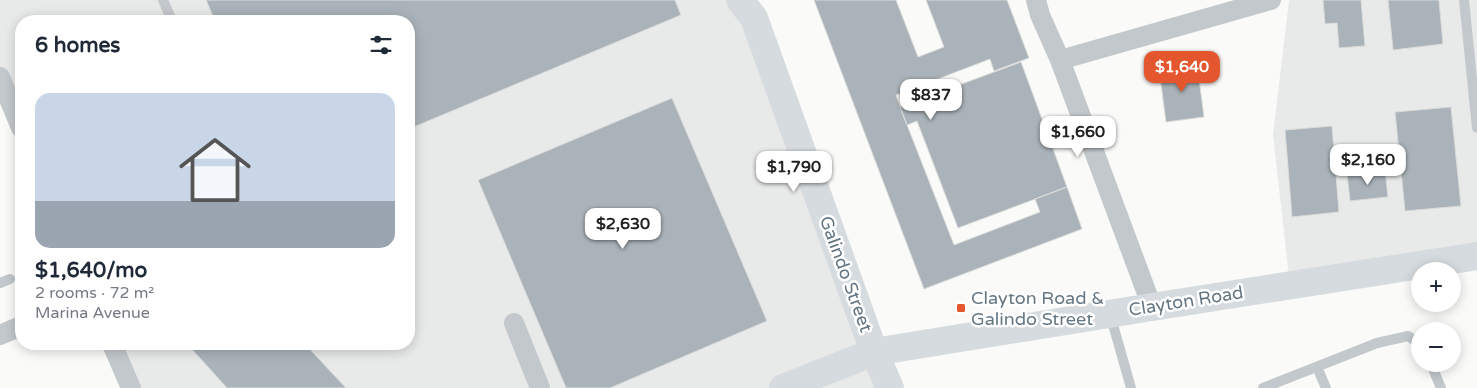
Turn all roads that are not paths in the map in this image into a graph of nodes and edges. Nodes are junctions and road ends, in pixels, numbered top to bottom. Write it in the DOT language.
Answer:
graph roads {
  1 [pos="163,0"];
  2 [pos="1036,0"];
  3 [pos="1271,0"];
  4 [pos="1464,0"];
  5 [pos="749,6"];
  6 [pos="169,15"];
  7 [pos="1060,60"];
  8 [pos="4,90"];
  9 [pos="15,115"];
  10 [pos="1477,128"];
  11 [pos="1477,256"];
  12 [pos="10,279"];
  13 [pos="0,283"];
  14 [pos="1152,306"];
  15 [pos="1110,314"];
  16 [pos="514,323"];
  17 [pos="15,329"];
  18 [pos="0,335"];
  19 [pos="1411,338"];
  20 [pos="115,350"];
  21 [pos="874,352"];
  22 [pos="1317,367"];
  23 [pos="1434,372"];
  24 [pos="131,388"];
  25 [pos="540,388"];
  26 [pos="783,388"];
  27 [pos="890,388"];
  28 [pos="1131,388"];
  29 [pos="1263,388"];
  30 [pos="1326,388"];
  31 [pos="1441,388"];
  1 -- 6 [label="lane"];
  2 -- 7 [label="street"];
  3 -- 7 [label="street"];
  4 -- 10 [label="lane"];
  5 -- 21 [label="main road, Galindo Street"];
  7 -- 14 [label="street"];
  8 -- 9 [label="street"];
  11 -- 14 [label="main road, Clayton Road"];
  12 -- 13 [label="lane"];
  14 -- 15 [label="main road, Clayton Road"];
  15 -- 21 [label="main road, Clayton Road"];
  15 -- 28 [label="lane"];
  16 -- 25 [label="street"];
  17 -- 18 [label="street"];
  19 -- 22 [label="lane"];
  20 -- 24 [label="street"];
  21 -- 26 [label="main road, Clayton Road"];
  21 -- 27 [label="main road, Galindo Street"];
  22 -- 29 [label="lane"];
  22 -- 30 [label="lane"];
  23 -- 31 [label="lane"];
}
